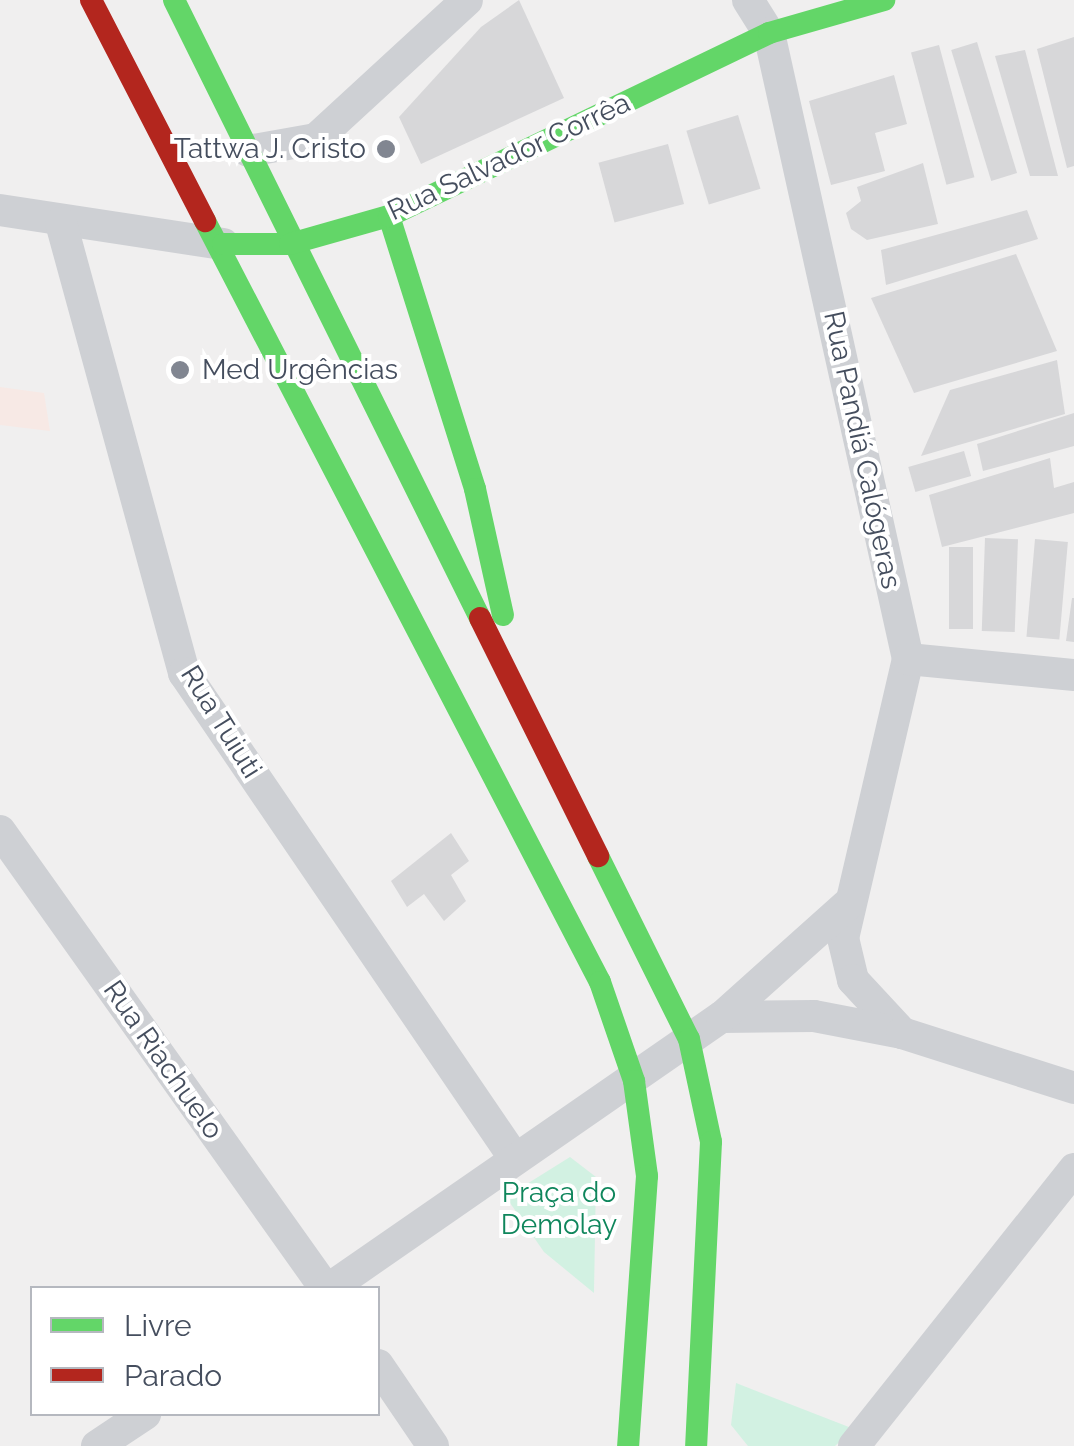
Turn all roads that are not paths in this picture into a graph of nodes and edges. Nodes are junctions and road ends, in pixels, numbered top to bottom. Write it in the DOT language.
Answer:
graph roads {
  1 [pos="91,0"];
  2 [pos="174,0"];
  3 [pos="467,0"];
  4 [pos="748,0"];
  5 [pos="884,0"];
  6 [pos="770,33"];
  7 [pos="248,151"];
  8 [pos="0,210"];
  9 [pos="389,216"];
  10 [pos="61,223"];
  11 [pos="223,244"];
  12 [pos="290,244"];
  13 [pos="908,659"];
  14 [pos="1074,676"];
  15 [pos="520,690"];
  16 [pos="0,831"];
  17 [pos="847,905"];
  18 [pos="722,1017"];
  19 [pos="902,1033"];
  20 [pos="690,1039"];
  21 [pos="634,1080"];
  22 [pos="1074,1088"];
  23 [pos="569,1123"];
  24 [pos="515,1159"];
  25 [pos="645,1165"];
  26 [pos="1074,1169"];
  27 [pos="327,1286"];
  28 [pos="331,1286"];
  29 [pos="380,1368"];
  30 [pos="698,1404"];
  31 [pos="142,1416"];
  32 [pos="97,1446"];
  33 [pos="433,1446"];
  34 [pos="628,1446"];
  35 [pos="696,1446"];
  36 [pos="718,1446"];
  37 [pos="854,1446"];
  1 -- 11 [label="main road"];
  2 -- 7 [label="main road"];
  3 -- 7 [label="street"];
  4 -- 6 [label="street, Rua Pandiá Calógeras"];
  5 -- 6 [label="main road, Rua Salvador Corrêa"];
  6 -- 9 [label="main road, Rua Salvador Corrêa"];
  6 -- 13 [label="street, Rua Pandiá Calógeras"];
  7 -- 12 [label="main road"];
  8 -- 10 [label="street, Rua Salvador Corrêa"];
  9 -- 12 [label="main road, Rua Salvador Corrêa"];
  9 -- 15 [label="main road"];
  10 -- 11 [label="street, Rua Salvador Corrêa"];
  10 -- 24 [label="street, Rua Tuiuti"];
  11 -- 12 [label="main road, Rua Salvador Corrêa"];
  11 -- 21 [label="main road"];
  12 -- 15 [label="main road"];
  13 -- 14 [label="street"];
  13 -- 17 [label="street, Rua Pandiá Calógeras"];
  15 -- 20 [label="main road"];
  16 -- 27 [label="street, Rua Riachuelo"];
  17 -- 18 [label="street"];
  17 -- 19 [label="street, Rua Pandiá Calógeras"];
  18 -- 19 [label="street"];
  18 -- 20 [label="street"];
  19 -- 22 [label="street"];
  20 -- 21 [label="street"];
  20 -- 30 [label="main road"];
  21 -- 23 [label="street"];
  21 -- 25 [label="main road"];
  23 -- 24 [label="street"];
  23 -- 25 [label="street"];
  24 -- 28 [label="street"];
  25 -- 34 [label="main road"];
  26 -- 37 [label="street"];
  29 -- 33 [label="street"];
  30 -- 35 [label="main road"];
  30 -- 36 [label="street"];
  31 -- 32 [label="street"];
}
